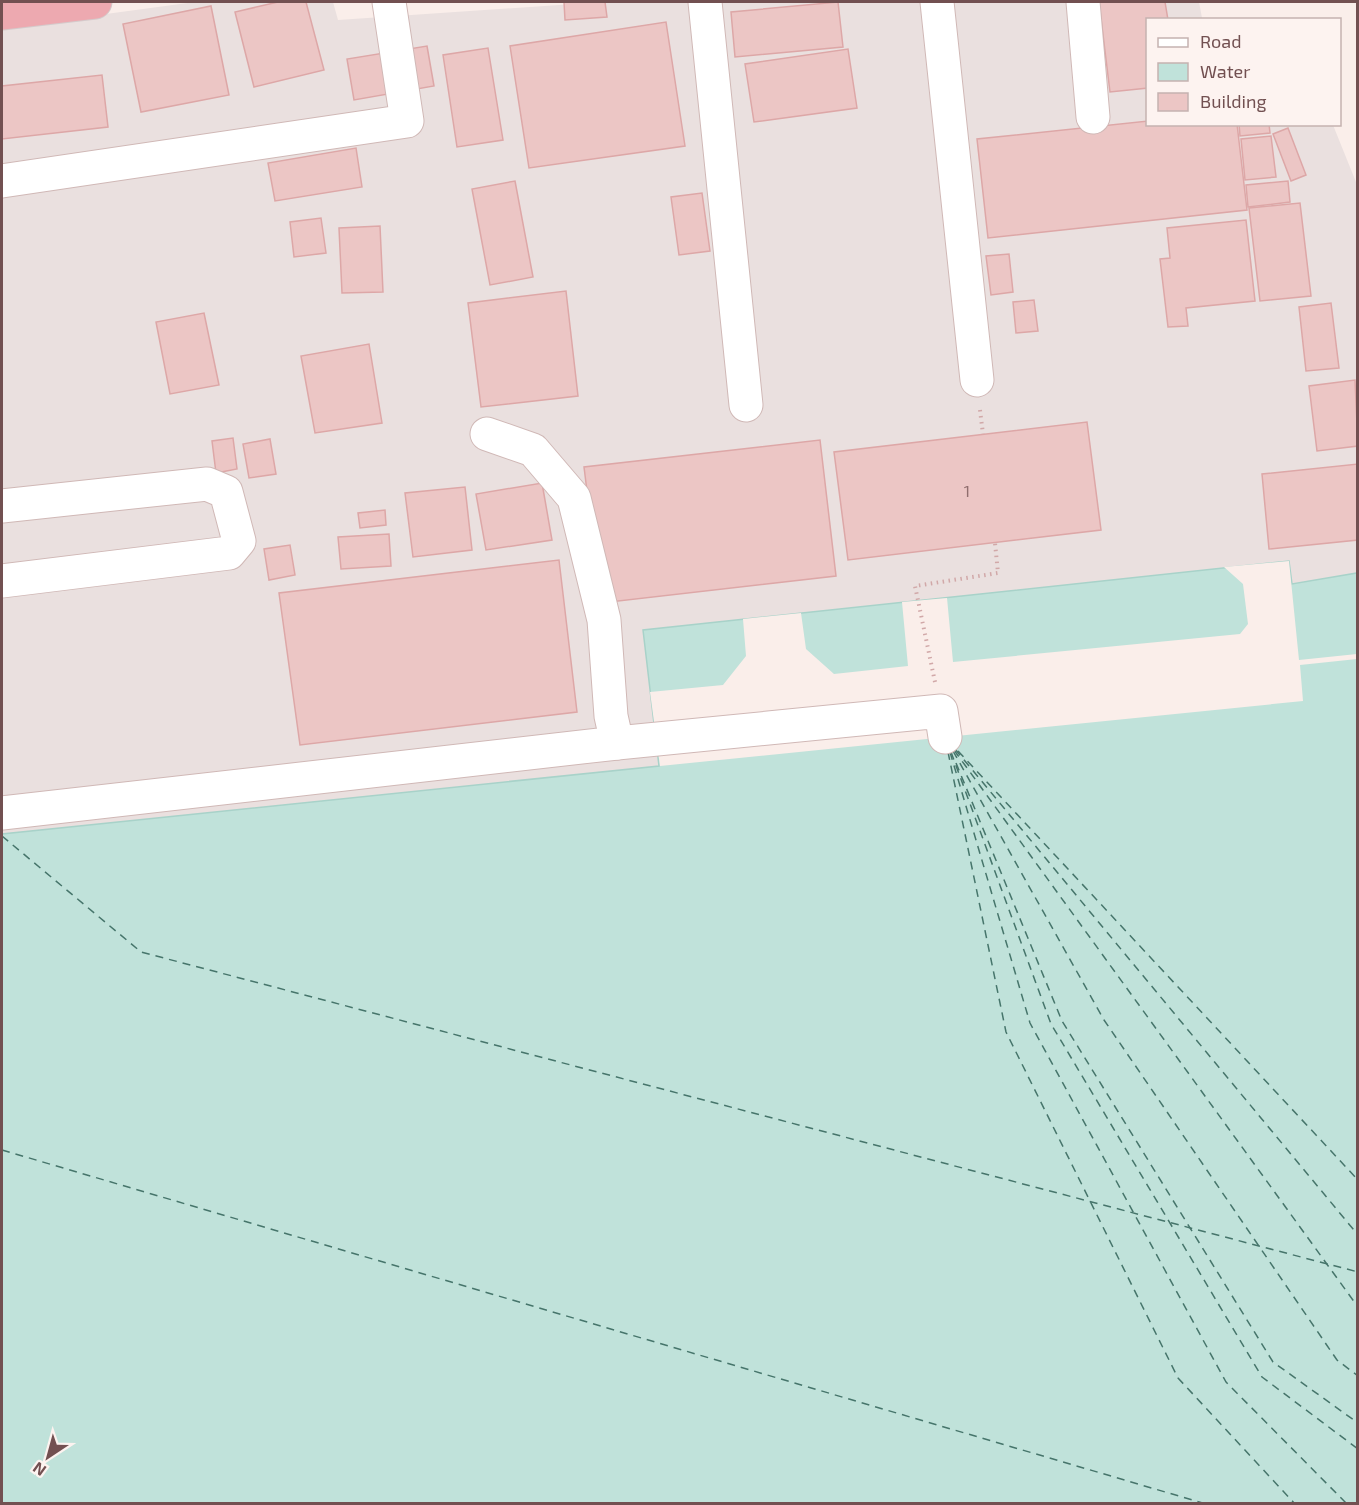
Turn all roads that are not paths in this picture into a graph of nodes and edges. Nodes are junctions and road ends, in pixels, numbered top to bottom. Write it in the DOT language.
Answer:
graph roads {
  1 [pos="95,2"];
  2 [pos="389,2"];
  3 [pos="399,2"];
  4 [pos="705,2"];
  5 [pos="937,2"];
  6 [pos="1083,2"];
  7 [pos="2,13"];
  8 [pos="1093,117"];
  9 [pos="2,181"];
  10 [pos="976,380"];
  11 [pos="746,405"];
  12 [pos="487,434"];
  13 [pos="2,506"];
  14 [pos="2,581"];
  15 [pos="943,724"];
  16 [pos="617,743"];
  17 [pos="2,813"];
  1 -- 7 [label="highway"];
  2 -- 3 [label="street"];
  2 -- 9 [label="street"];
  4 -- 11 [label="street"];
  5 -- 10 [label="street"];
  6 -- 8 [label="street"];
  12 -- 16 [label="street"];
  13 -- 14 [label="street"];
  15 -- 16 [label="street"];
  16 -- 17 [label="street"];
}
